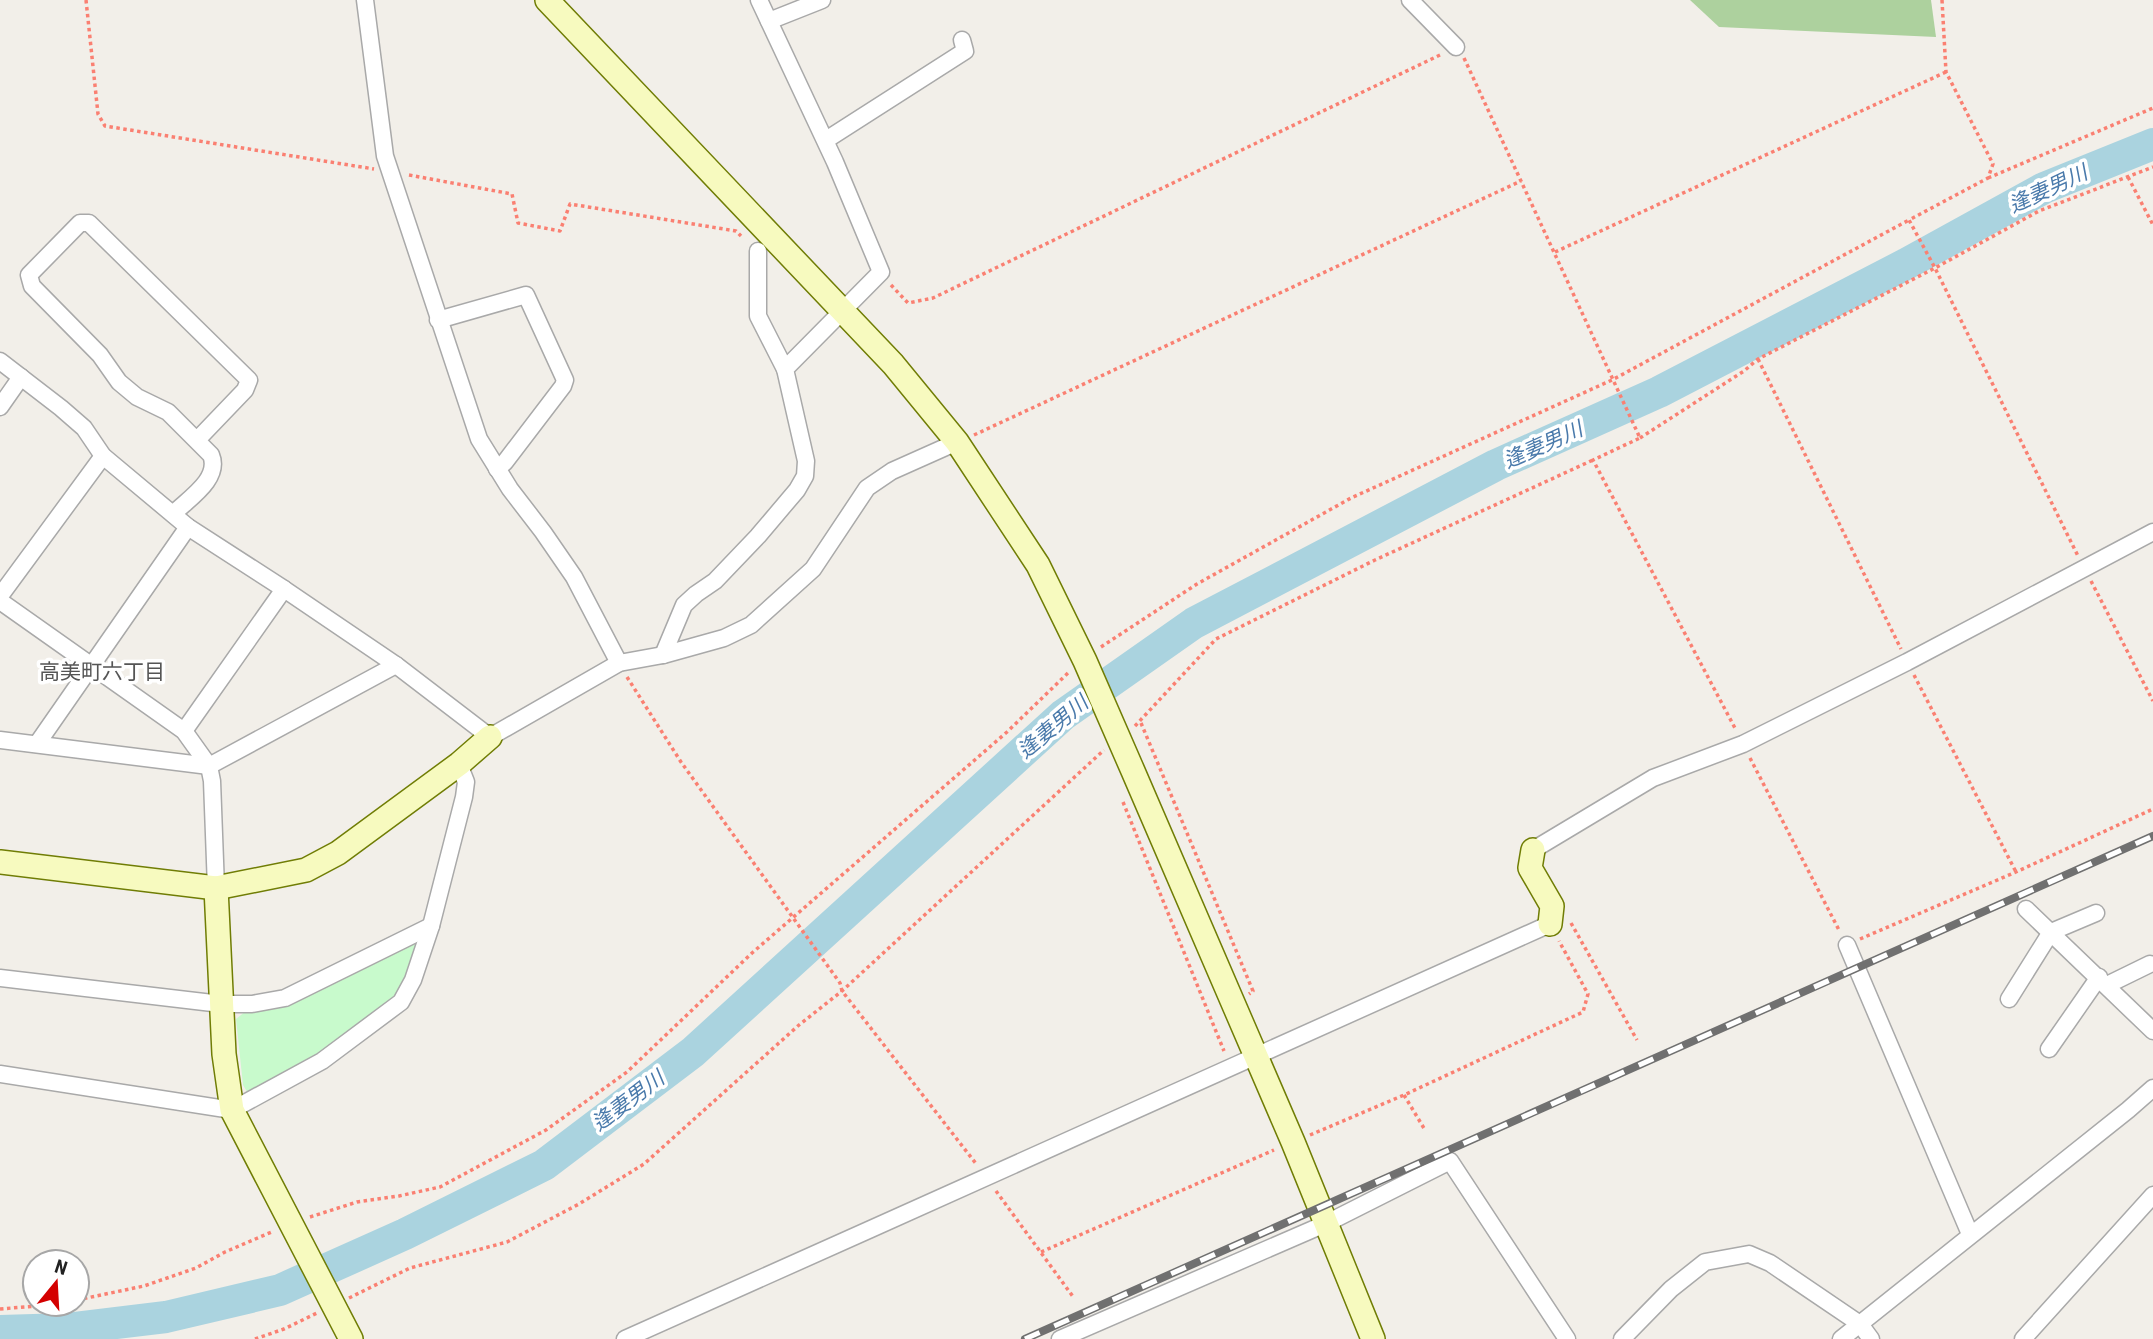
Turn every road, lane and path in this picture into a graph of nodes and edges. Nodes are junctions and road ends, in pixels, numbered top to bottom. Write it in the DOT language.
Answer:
graph roads {
  1 [pos="365,0"];
  2 [pos="547,0"];
  3 [pos="759,0"];
  4 [pos="822,0"];
  5 [pos="1410,0"];
  6 [pos="1942,0"];
  7 [pos="769,21"];
  8 [pos="962,40"];
  9 [pos="1456,47"];
  10 [pos="1946,72"];
  11 [pos="2153,108"];
  12 [pos="825,141"];
  13 [pos="2153,167"];
  14 [pos="2128,177"];
  15 [pos="1988,178"];
  16 [pos="1521,181"];
  17 [pos="1909,220"];
  18 [pos="2153,225"];
  19 [pos="758,251"];
  20 [pos="1555,252"];
  21 [pos="1935,268"];
  22 [pos="881,272"];
  23 [pos="844,311"];
  24 [pos="438,320"];
  25 [pos="1758,359"];
  26 [pos="0,361"];
  27 [pos="785,369"];
  28 [pos="21,377"];
  29 [pos="1612,380"];
  30 [pos="0,407"];
  31 [pos="198,439"];
  32 [pos="1640,439"];
  33 [pos="957,442"];
  34 [pos="103,456"];
  35 [pos="1593,460"];
  36 [pos="497,469"];
  37 [pos="173,514"];
  38 [pos="188,527"];
  39 [pos="2153,532"];
  40 [pos="2084,567"];
  41 [pos="284,589"];
  42 [pos="0,596"];
  43 [pos="0,601"];
  44 [pos="663,655"];
  45 [pos="1086,661"];
  46 [pos="1907,662"];
  47 [pos="619,663"];
  48 [pos="90,665"];
  49 [pos="396,666"];
  50 [pos="2153,701"];
  51 [pos="1141,723"];
  52 [pos="184,731"];
  53 [pos="1115,731"];
  54 [pos="490,737"];
  55 [pos="0,740"];
  56 [pos="37,744"];
  57 [pos="1743,744"];
  58 [pos="459,764"];
  59 [pos="209,766"];
  60 [pos="1133,771"];
  61 [pos="2153,809"];
  62 [pos="1533,850"];
  63 [pos="0,862"];
  64 [pos="2016,872"];
  65 [pos="216,888"];
  66 [pos="2026,909"];
  67 [pos="2096,913"];
  68 [pos="1551,915"];
  69 [pos="794,917"];
  70 [pos="431,926"];
  71 [pos="2051,932"];
  72 [pos="1847,945"];
  73 [pos="2150,964"];
  74 [pos="0,978"];
  75 [pos="2103,981"];
  76 [pos="842,991"];
  77 [pos="2009,999"];
  78 [pos="221,1004"];
  79 [pos="1234,1009"];
  80 [pos="2153,1031"];
  81 [pos="1637,1040"];
  82 [pos="2049,1049"];
  83 [pos="1253,1054"];
  84 [pos="1230,1067"];
  85 [pos="0,1074"];
  86 [pos="2153,1088"];
  87 [pos="1404,1095"];
  88 [pos="232,1110"];
  89 [pos="1425,1130"];
  90 [pos="1293,1142"];
  91 [pos="987,1178"];
  92 [pos="2153,1195"];
  93 [pos="1325,1224"];
  94 [pos="293,1225"];
  95 [pos="1970,1234"];
  96 [pos="1041,1252"];
  97 [pos="91,1297"];
  98 [pos="1074,1298"];
  99 [pos="332,1303"];
  100 [pos="21,1307"];
  101 [pos="0,1309"];
  102 [pos="1091,1324"];
  103 [pos="1860,1324"];
  104 [pos="255,1339"];
  105 [pos="351,1339"];
  106 [pos="625,1339"];
  107 [pos="1060,1339"];
  108 [pos="1099,1339"];
  109 [pos="1373,1339"];
  110 [pos="1567,1339"];
  111 [pos="1622,1339"];
  112 [pos="1841,1339"];
  113 [pos="1871,1339"];
  114 [pos="2023,1339"];
  1 -- 24 [label="street"];
  2 -- 23 [label="street"];
  3 -- 7 [label="street"];
  4 -- 7 [label="street"];
  5 -- 9 [label="street"];
  6 -- 10 [label="path"];
  7 -- 12 [label="street"];
  8 -- 12 [label="street"];
  9 -- 16 [label="path"];
  9 -- 22 [label="path"];
  10 -- 15 [label="path"];
  10 -- 20 [label="path"];
  11 -- 15 [label="path"];
  12 -- 22 [label="street"];
  13 -- 14 [label="path"];
  14 -- 18 [label="path"];
  14 -- 21 [label="path"];
  15 -- 17 [label="path"];
  16 -- 20 [label="path"];
  16 -- 33 [label="path"];
  17 -- 21 [label="path"];
  17 -- 29 [label="path"];
  19 -- 27 [label="street"];
  20 -- 29 [label="path"];
  21 -- 25 [label="path"];
  21 -- 40 [label="path"];
  22 -- 23 [label="street"];
  23 -- 27 [label="street"];
  23 -- 33 [label="street"];
  24 -- 36 [label="street"];
  24 -- 36 [label="street"];
  25 -- 32 [label="path"];
  25 -- 46 [label="path"];
  26 -- 28 [label="street"];
  27 -- 44 [label="street"];
  28 -- 30 [label="street"];
  28 -- 34 [label="street"];
  29 -- 32 [label="path"];
  29 -- 45 [label="path"];
  31 -- 31 [label="street"];
  31 -- 37 [label="street"];
  32 -- 35 [label="path"];
  33 -- 44 [label="street"];
  33 -- 45 [label="street"];
  34 -- 37 [label="street"];
  34 -- 42 [label="street"];
  35 -- 51 [label="path"];
  35 -- 57 [label="path"];
  36 -- 47 [label="street"];
  37 -- 38 [label="street"];
  38 -- 41 [label="street"];
  38 -- 48 [label="street"];
  39 -- 40 [label="street"];
  40 -- 46 [label="street"];
  40 -- 50 [label="path"];
  41 -- 49 [label="street"];
  41 -- 52 [label="street"];
  43 -- 48 [label="street"];
  44 -- 47 [label="street"];
  45 -- 53 [label="street"];
  45 -- 69 [label="path"];
  46 -- 57 [label="street"];
  46 -- 64 [label="path"];
  47 -- 54 [label="street"];
  47 -- 69 [label="path"];
  48 -- 52 [label="street"];
  48 -- 56 [label="street"];
  49 -- 54 [label="street"];
  49 -- 59 [label="street"];
  51 -- 53 [label="path"];
  51 -- 79 [label="path"];
  52 -- 59 [label="street"];
  53 -- 60 [label="street"];
  53 -- 76 [label="path"];
  54 -- 58 [label="street"];
  55 -- 56 [label="street"];
  56 -- 59 [label="street"];
  57 -- 62 [label="street"];
  57 -- 72 [label="path"];
  58 -- 65 [label="street"];
  58 -- 70 [label="street"];
  59 -- 65 [label="street"];
  60 -- 79 [label="street"];
  60 -- 84 [label="path"];
  61 -- 64 [label="path"];
  62 -- 68 [label="street"];
  63 -- 65 [label="street"];
  64 -- 72 [label="path"];
  65 -- 78 [label="street"];
  66 -- 71 [label="street"];
  67 -- 71 [label="street"];
  68 -- 81 [label="path"];
  68 -- 83 [label="street"];
  68 -- 87 [label="path"];
  69 -- 76 [label="path"];
  69 -- 94 [label="path"];
  70 -- 78 [label="street"];
  70 -- 88 [label="street"];
  71 -- 75 [label="street"];
  71 -- 77 [label="street"];
  72 -- 95 [label="street"];
  73 -- 75 [label="street"];
  74 -- 78 [label="street"];
  75 -- 80 [label="street"];
  75 -- 82 [label="street"];
  76 -- 91 [label="path"];
  76 -- 99 [label="path"];
  78 -- 88 [label="street"];
  79 -- 83 [label="street"];
  83 -- 84 [label="street"];
  83 -- 90 [label="street"];
  84 -- 91 [label="street"];
  85 -- 88 [label="street"];
  86 -- 95 [label="street"];
  87 -- 89 [label="path"];
  87 -- 90 [label="path"];
  88 -- 94 [label="street"];
  90 -- 93 [label="street"];
  90 -- 96 [label="path"];
  91 -- 96 [label="path"];
  91 -- 106 [label="street"];
  92 -- 114 [label="street"];
  93 -- 102 [label="street"];
  93 -- 109 [label="street"];
  93 -- 110 [label="street"];
  94 -- 97 [label="path"];
  94 -- 99 [label="street"];
  95 -- 103 [label="street"];
  96 -- 98 [label="path"];
  99 -- 104 [label="path"];
  99 -- 105 [label="street"];
  100 -- 101 [label="path"];
  102 -- 107 [label="street"];
  102 -- 108 [label="street"];
  103 -- 111 [label="street"];
  103 -- 112 [label="street"];
  103 -- 113 [label="street"];
}
